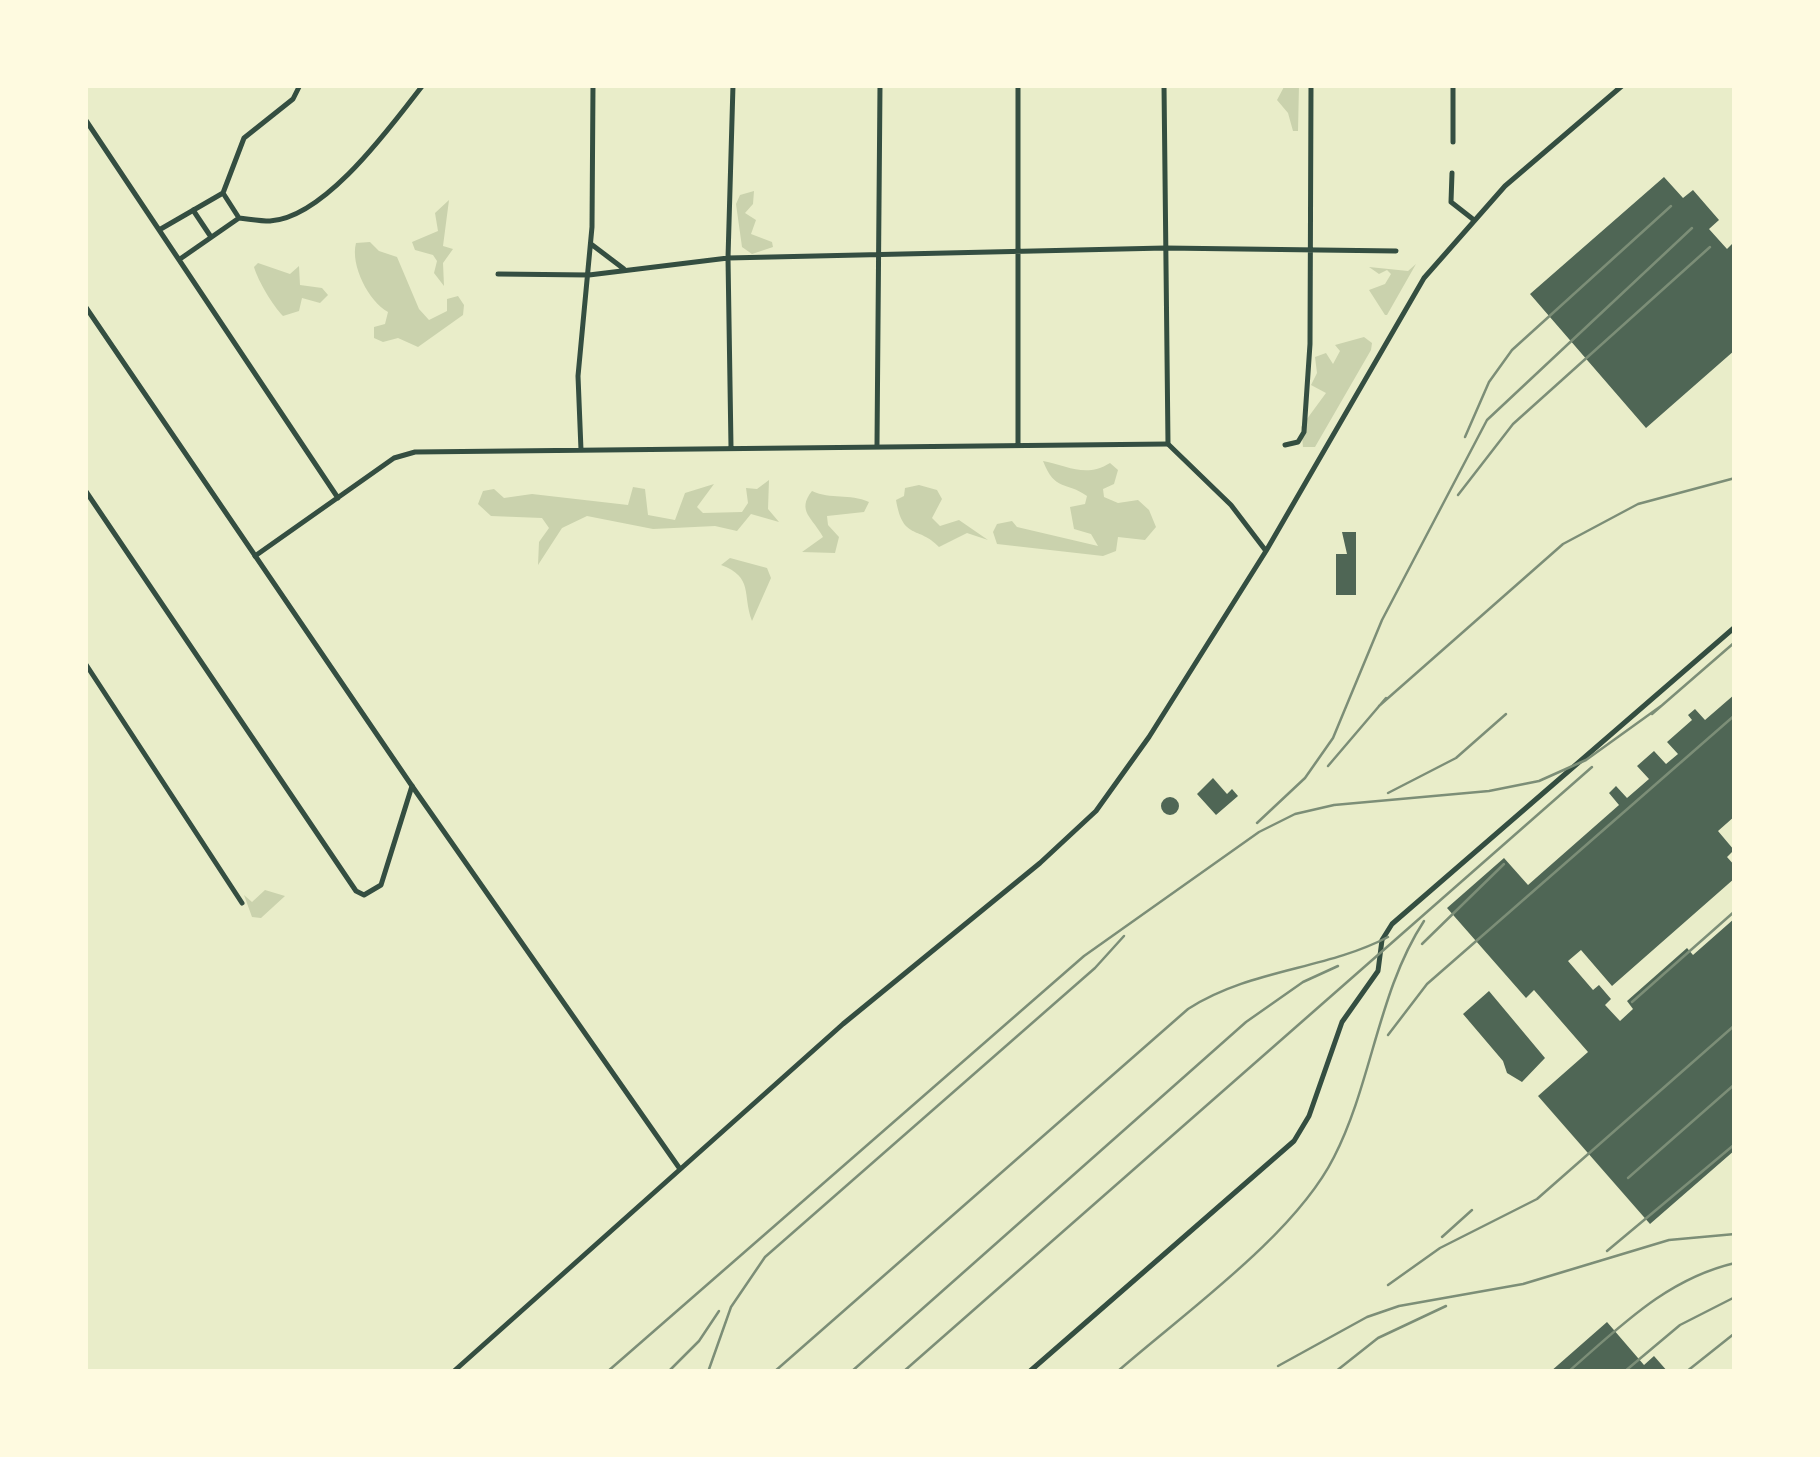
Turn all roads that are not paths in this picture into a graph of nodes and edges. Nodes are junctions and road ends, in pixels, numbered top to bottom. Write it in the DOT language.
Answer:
graph roads {
  1 [pos="300,85"];
  2 [pos="423,85"];
  3 [pos="593,85"];
  4 [pos="733,85"];
  5 [pos="880,85"];
  6 [pos="1018,85"];
  7 [pos="1164,85"];
  8 [pos="1311,85"];
  9 [pos="1453,85"];
  10 [pos="1624,85"];
  11 [pos="85,118"];
  12 [pos="1453,142"];
  13 [pos="1452,173"];
  14 [pos="223,193"];
  15 [pos="193,210"];
  16 [pos="239,218"];
  17 [pos="1474,220"];
  18 [pos="159,230"];
  19 [pos="212,237"];
  20 [pos="591,244"];
  21 [pos="1164,248"];
  22 [pos="1396,251"];
  23 [pos="1019,252"];
  24 [pos="1312,253"];
  25 [pos="728,258"];
  26 [pos="878,258"];
  27 [pos="179,260"];
  28 [pos="627,270"];
  29 [pos="498,274"];
  30 [pos="589,275"];
  31 [pos="85,306"];
  32 [pos="876,444"];
  33 [pos="1018,444"];
  34 [pos="1168,444"];
  35 [pos="1286,445"];
  36 [pos="731,447"];
  37 [pos="581,450"];
  38 [pos="85,490"];
  39 [pos="338,498"];
  40 [pos="1266,550"];
  41 [pos="255,556"];
  42 [pos="1735,627"];
  43 [pos="85,663"];
  44 [pos="412,786"];
  45 [pos="242,903"];
  46 [pos="680,1169"];
  47 [pos="453,1372"];
  48 [pos="1029,1372"];
  1 -- 14 [label="street"];
  2 -- 16 [label="street"];
  3 -- 20 [label="street"];
  4 -- 25 [label="street"];
  5 -- 26 [label="street"];
  6 -- 23 [label="street"];
  7 -- 21 [label="street"];
  8 -- 24 [label="street"];
  9 -- 12 [label="street"];
  10 -- 17 [label="street"];
  11 -- 18 [label="street"];
  13 -- 17 [label="street"];
  14 -- 15 [label="street"];
  14 -- 16 [label="street"];
  15 -- 18 [label="street"];
  15 -- 19 [label="street"];
  16 -- 19 [label="street"];
  17 -- 40 [label="street"];
  18 -- 27 [label="street"];
  19 -- 27 [label="street"];
  20 -- 28 [label="street"];
  20 -- 30 [label="street"];
  21 -- 23 [label="street"];
  21 -- 24 [label="street"];
  21 -- 34 [label="street"];
  22 -- 24 [label="street"];
  23 -- 26 [label="street"];
  23 -- 33 [label="street"];
  24 -- 35 [label="street"];
  25 -- 26 [label="street"];
  25 -- 28 [label="street"];
  25 -- 36 [label="street"];
  26 -- 32 [label="street"];
  27 -- 39 [label="street"];
  28 -- 30 [label="street"];
  29 -- 30 [label="street"];
  30 -- 37 [label="street"];
  31 -- 41 [label="street"];
  32 -- 33 [label="street"];
  32 -- 36 [label="street"];
  33 -- 34 [label="street"];
  34 -- 40 [label="street"];
  36 -- 37 [label="street"];
  37 -- 39 [label="street"];
  38 -- 44 [label="street"];
  39 -- 41 [label="street"];
  40 -- 46 [label="street"];
  41 -- 44 [label="street"];
  42 -- 48 [label="street"];
  43 -- 45 [label="street"];
  44 -- 46 [label="street"];
  46 -- 47 [label="street"];
}
